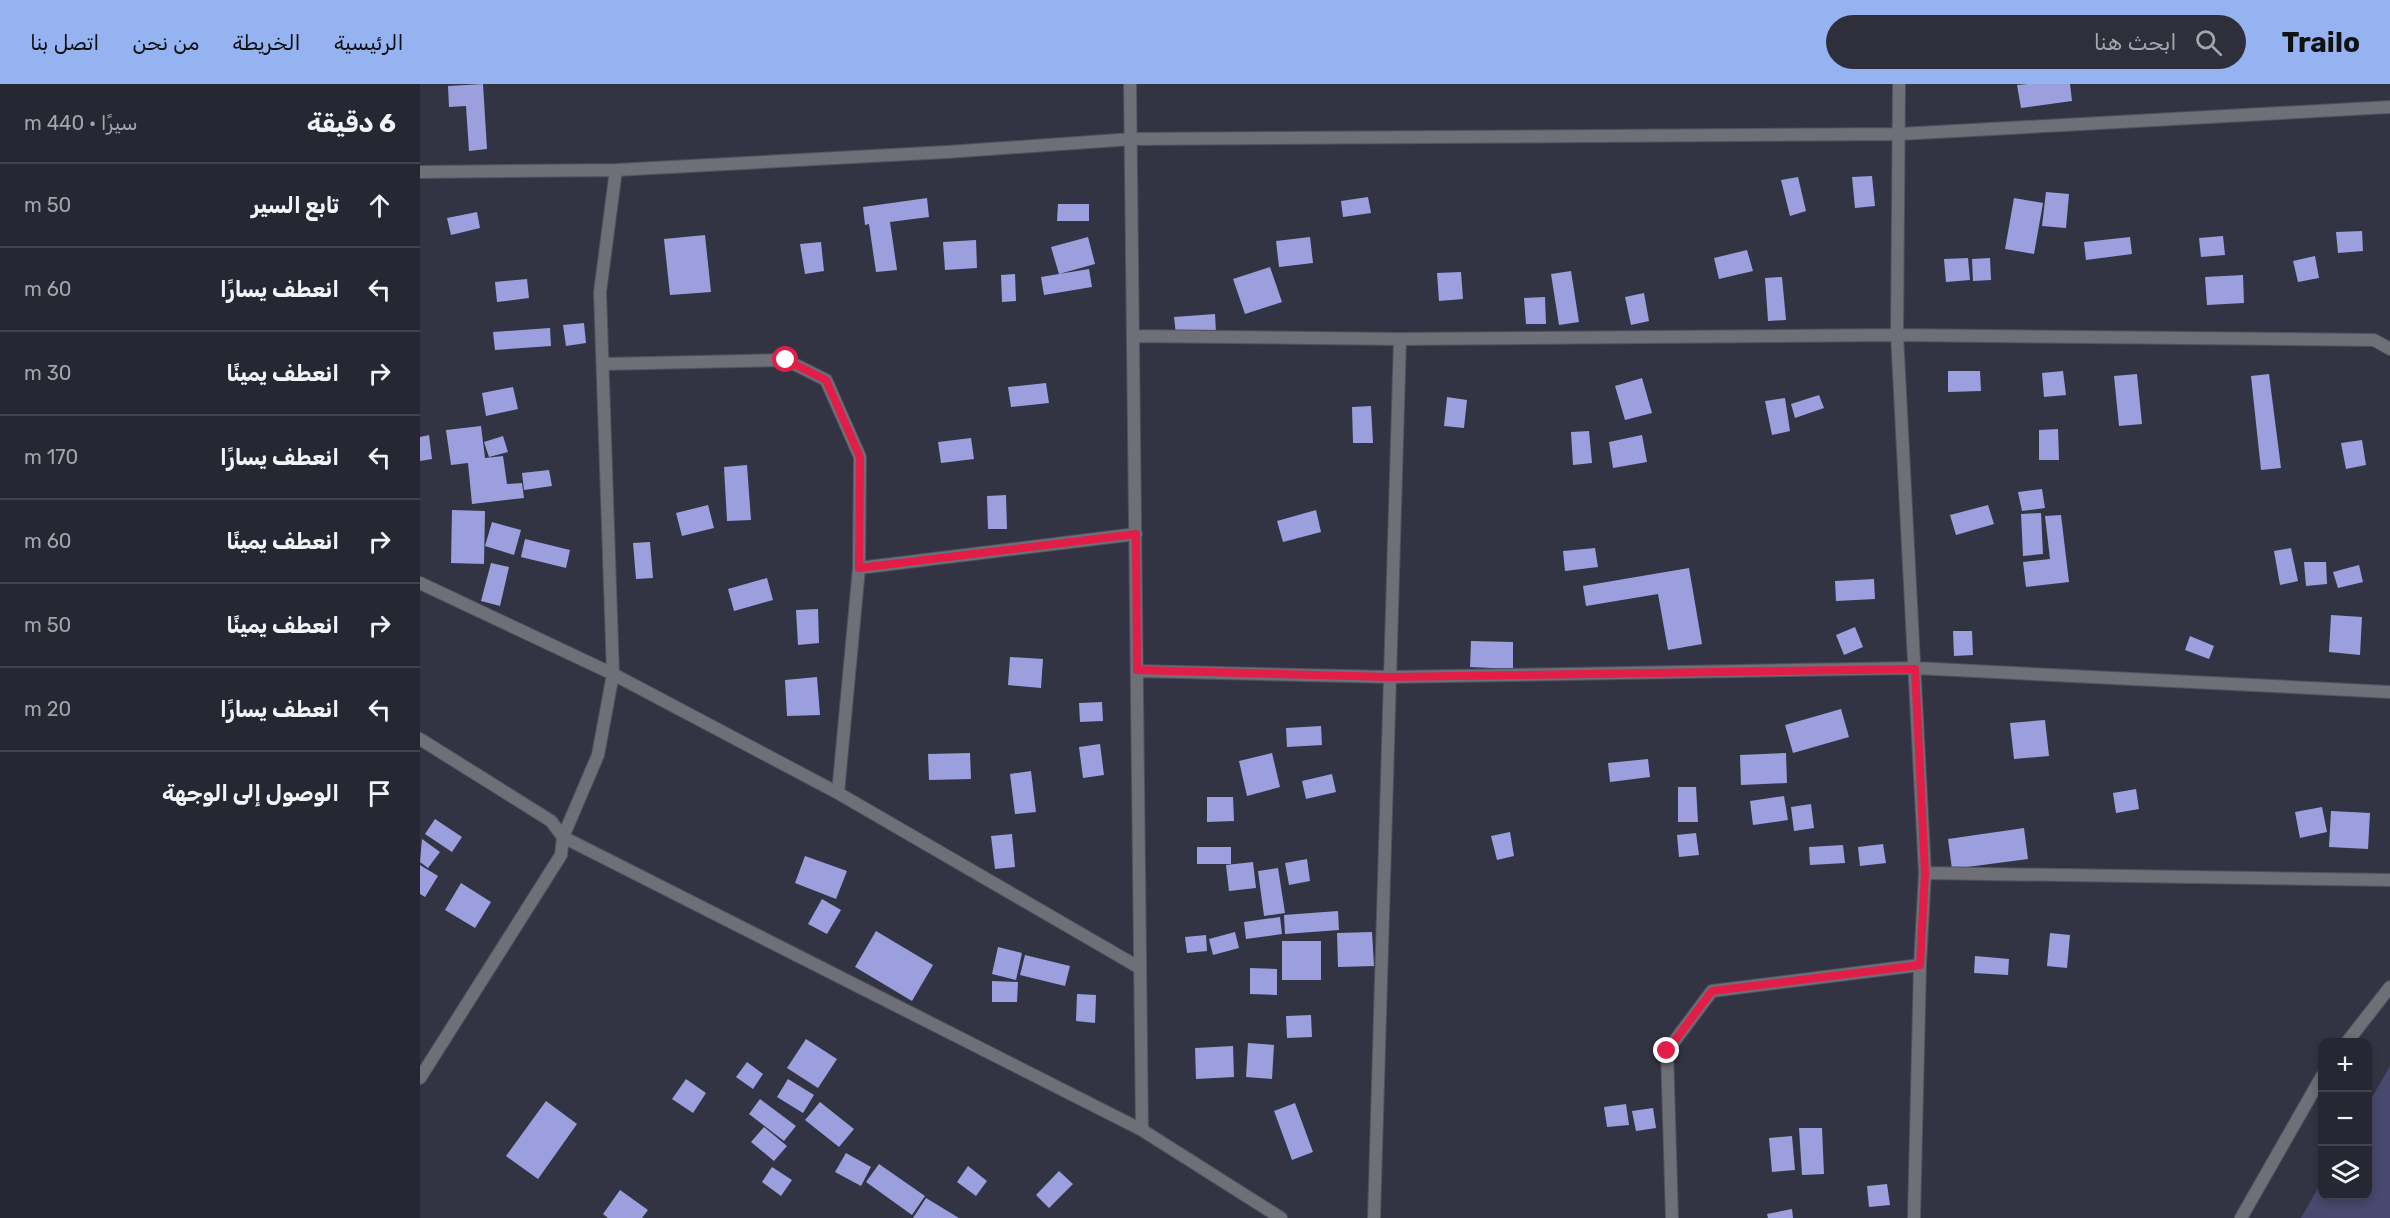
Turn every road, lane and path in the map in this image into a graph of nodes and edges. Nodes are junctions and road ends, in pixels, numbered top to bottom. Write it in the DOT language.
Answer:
graph roads {
  1 [pos="1130,84"];
  2 [pos="1899,84"];
  3 [pos="2390,107"];
  4 [pos="1900,134"];
  5 [pos="1132,138"];
  6 [pos="616,170"];
  7 [pos="420,172"];
  8 [pos="1897,335"];
  9 [pos="1134,336"];
  10 [pos="1400,339"];
  11 [pos="2390,349"];
  12 [pos="603,364"];
  13 [pos="1136,534"];
  14 [pos="859,568"];
  15 [pos="420,583"];
  16 [pos="1915,669"];
  17 [pos="1137,670"];
  18 [pos="613,674"];
  19 [pos="1390,677"];
  20 [pos="2390,692"];
  21 [pos="420,739"];
  22 [pos="838,793"];
  23 [pos="563,837"];
  24 [pos="1925,873"];
  25 [pos="2390,880"];
  26 [pos="1920,965"];
  27 [pos="1140,968"];
  28 [pos="2390,987"];
  29 [pos="2350,1038"];
  30 [pos="420,1078"];
  31 [pos="2318,1084"];
  32 [pos="1142,1130"];
  33 [pos="1276,1217"];
  34 [pos="1374,1218"];
  35 [pos="1672,1218"];
  36 [pos="1914,1218"];
  37 [pos="2241,1218"];
  1 -- 5 [label="street"];
  2 -- 4 [label="street"];
  3 -- 4 [label="street"];
  4 -- 5 [label="street"];
  4 -- 8 [label="street"];
  5 -- 6 [label="street"];
  5 -- 9 [label="street"];
  6 -- 7 [label="street"];
  6 -- 12 [label="street"];
  8 -- 10 [label="street"];
  8 -- 11 [label="street"];
  8 -- 16 [label="street"];
  9 -- 10 [label="street"];
  9 -- 13 [label="street"];
  10 -- 19 [label="street"];
  12 -- 14 [label="street"];
  12 -- 18 [label="street"];
  13 -- 14 [label="street"];
  13 -- 17 [label="street"];
  14 -- 22 [label="street"];
  15 -- 18 [label="street"];
  16 -- 19 [label="street"];
  16 -- 20 [label="street"];
  16 -- 24 [label="street"];
  17 -- 19 [label="street"];
  17 -- 27 [label="street"];
  18 -- 22 [label="street"];
  18 -- 23 [label="street"];
  19 -- 34 [label="street"];
  21 -- 23 [label="street"];
  22 -- 27 [label="street"];
  23 -- 30 [label="street"];
  23 -- 32 [label="street"];
  24 -- 25 [label="street"];
  24 -- 26 [label="street"];
  26 -- 35 [label="street"];
  26 -- 36 [label="street"];
  27 -- 32 [label="street"];
  28 -- 29 [label="street"];
  31 -- 37 [label="street"];
  32 -- 33 [label="street"];
}
